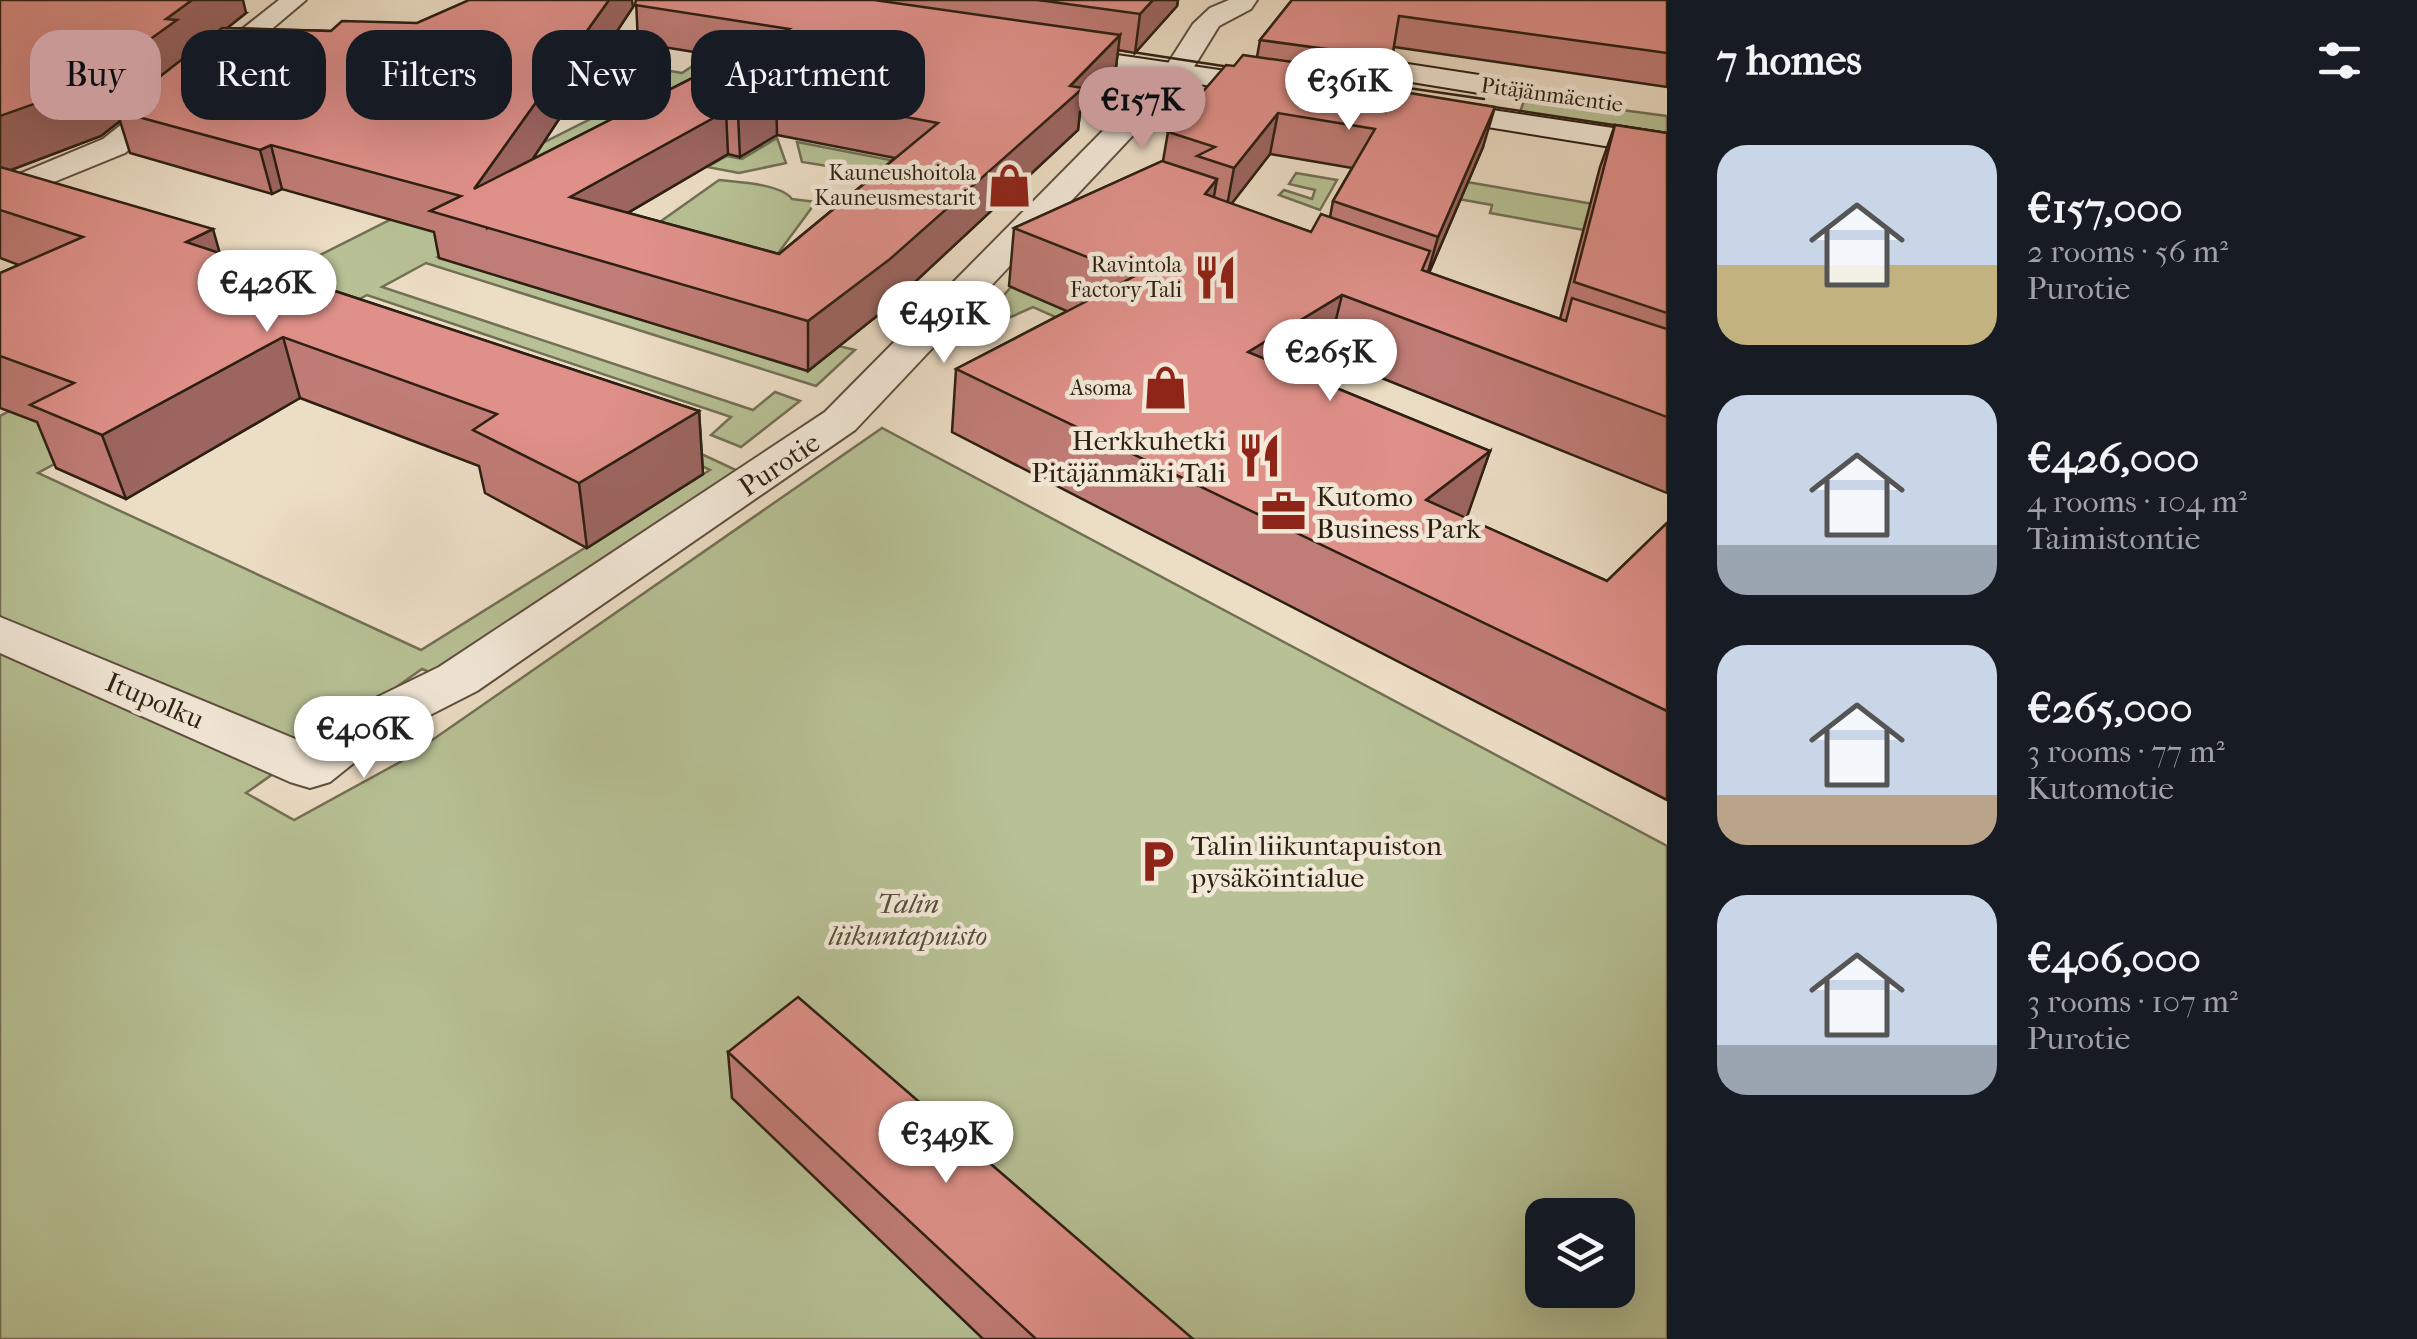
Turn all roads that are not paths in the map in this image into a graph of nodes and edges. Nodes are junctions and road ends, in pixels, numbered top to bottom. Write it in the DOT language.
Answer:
graph roads {
  1 [pos="294,0"];
  2 [pos="1244,2"];
  3 [pos="1210,42"];
  4 [pos="1021,49"];
  5 [pos="1291,55"];
  6 [pos="1177,72"];
  7 [pos="1500,87"];
  8 [pos="1323,94"];
  9 [pos="1395,104"];
  10 [pos="1667,146"];
  11 [pos="0,194"];
  12 [pos="0,633"];
  13 [pos="310,768"];
  1 -- 11 [label="street"];
  2 -- 3 [label="street"];
  2 -- 3 [label="street"];
  3 -- 6 [label="street, Purotie"];
  4 -- 6 [label="main road"];
  5 -- 7 [label="main road, Pitäjänmäentie"];
  6 -- 8 [label="main road"];
  6 -- 13 [label="street, Purotie"];
  9 -- 10 [label="main road, Pitäjänmäentie"];
  12 -- 13 [label="street, Itupolku"];
}
